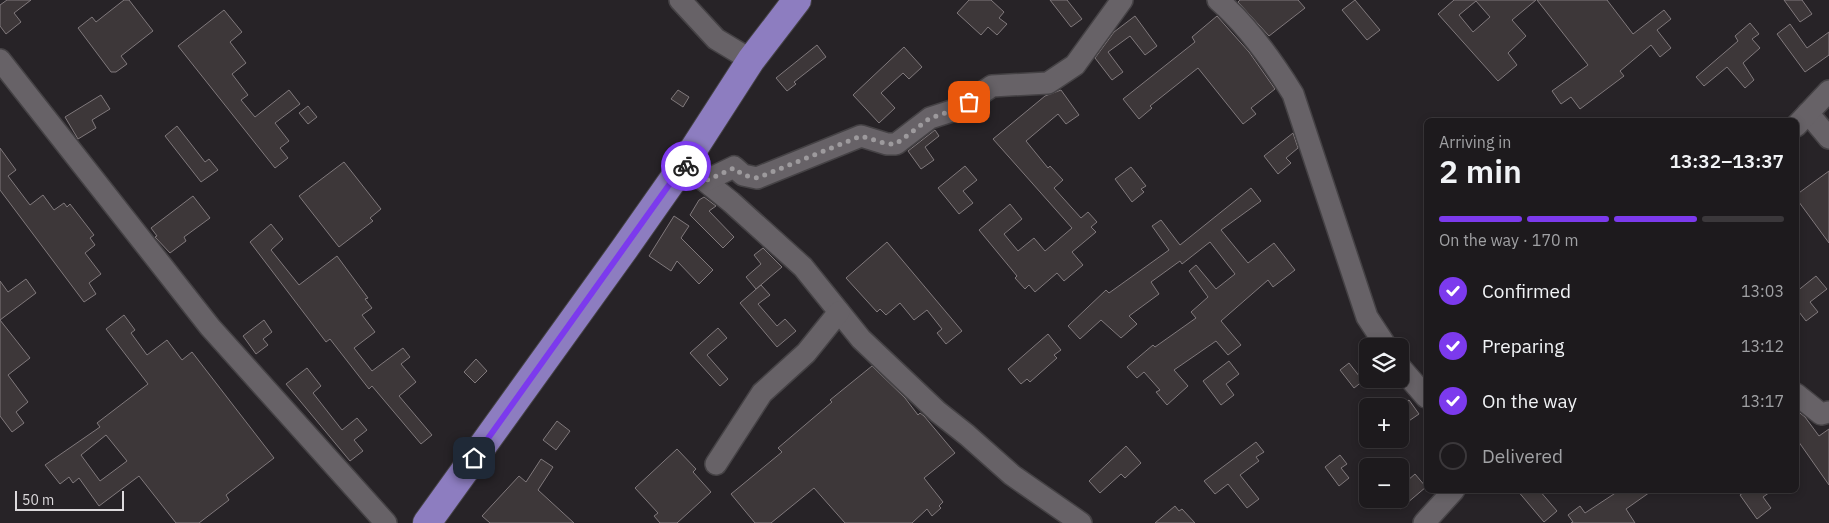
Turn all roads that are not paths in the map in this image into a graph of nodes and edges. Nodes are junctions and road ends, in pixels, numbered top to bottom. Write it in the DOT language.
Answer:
graph roads {
  1 [pos="680,0"];
  2 [pos="797,0"];
  3 [pos="1122,0"];
  4 [pos="1218,0"];
  5 [pos="0,60"];
  6 [pos="750,60"];
  7 [pos="1829,91"];
  8 [pos="1802,120"];
  9 [pos="1829,138"];
  10 [pos="684,164"];
  11 [pos="705,181"];
  12 [pos="839,312"];
  13 [pos="1381,338"];
  14 [pos="1409,377"];
  15 [pos="1424,394"];
  16 [pos="1799,396"];
  17 [pos="1829,412"];
  18 [pos="716,464"];
  19 [pos="1451,493"];
  20 [pos="386,523"];
  21 [pos="427,523"];
  22 [pos="1081,523"];
  23 [pos="1424,523"];
  1 -- 6 [label="street"];
  2 -- 6 [label="highway"];
  3 -- 11 [label="street"];
  4 -- 13 [label="street"];
  5 -- 20 [label="street"];
  6 -- 10 [label="highway"];
  7 -- 8 [label="street"];
  8 -- 9 [label="street"];
  10 -- 11 [label="street"];
  10 -- 21 [label="highway"];
  11 -- 12 [label="street"];
  12 -- 18 [label="street"];
  12 -- 22 [label="street"];
  14 -- 15 [label="street"];
  16 -- 17 [label="street"];
  19 -- 23 [label="street"];
}
